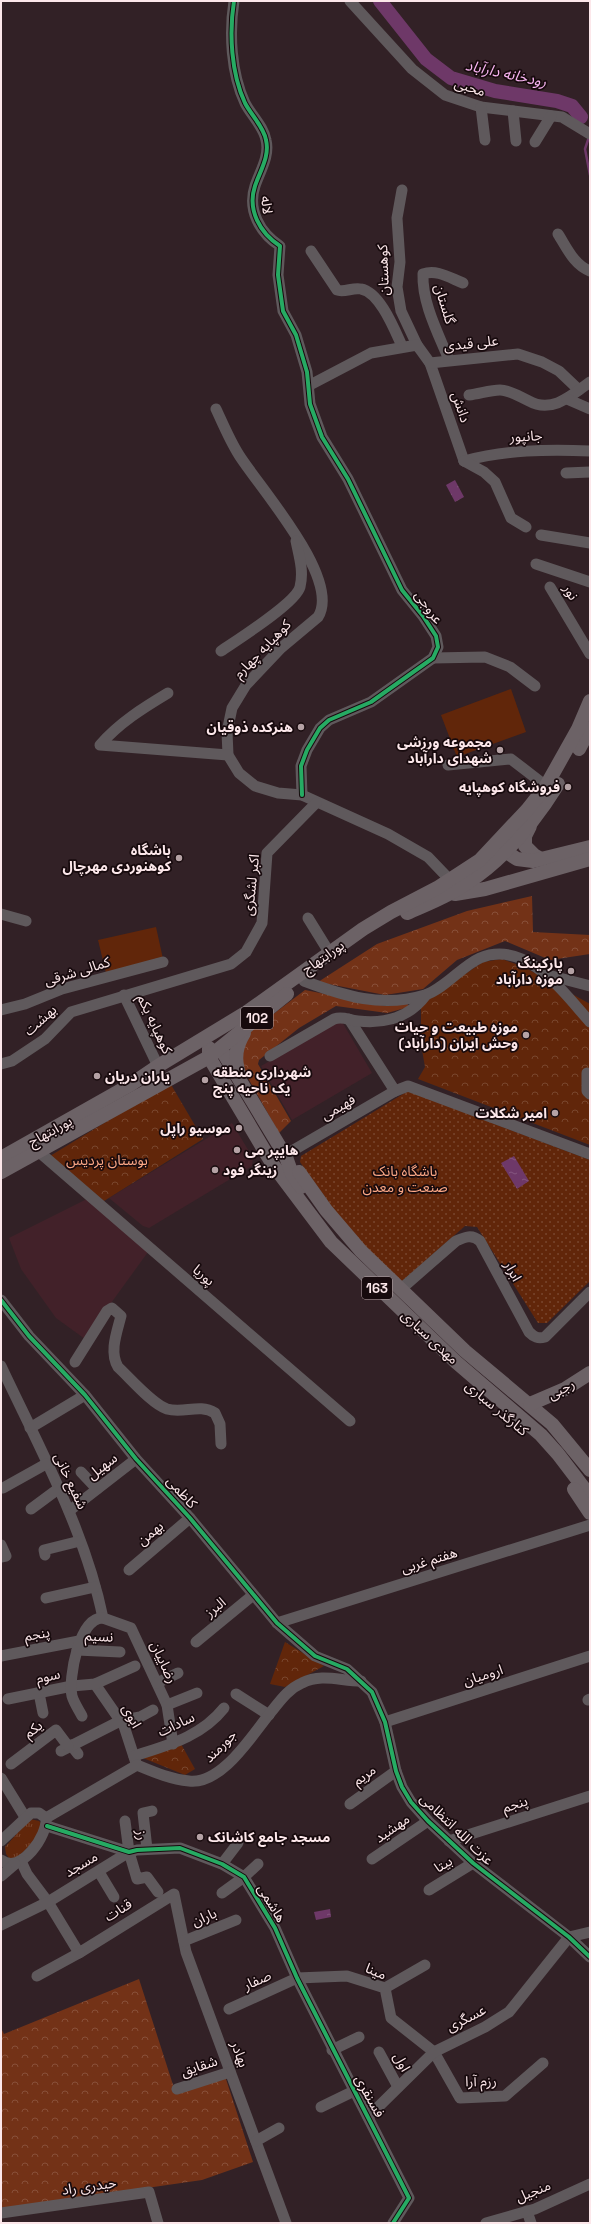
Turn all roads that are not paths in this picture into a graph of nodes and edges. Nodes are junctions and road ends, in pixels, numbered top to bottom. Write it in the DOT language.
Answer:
graph roads {
  1 [pos="234,1"];
  2 [pos="350,1"];
  3 [pos="481,107"];
  4 [pos="513,111"];
  5 [pos="551,116"];
  6 [pos="588,133"];
  7 [pos="485,140"];
  8 [pos="516,141"];
  9 [pos="535,142"];
  10 [pos="402,190"];
  11 [pos="558,234"];
  12 [pos="312,251"];
  13 [pos="590,272"];
  14 [pos="463,283"];
  15 [pos="417,345"];
  16 [pos="402,346"];
  17 [pos="449,360"];
  18 [pos="430,363"];
  19 [pos="590,382"];
  20 [pos="310,385"];
  21 [pos="579,390"];
  22 [pos="469,395"];
  23 [pos="567,399"];
  24 [pos="216,409"];
  25 [pos="590,409"];
  26 [pos="590,451"];
  27 [pos="464,461"];
  28 [pos="590,472"];
  29 [pos="566,473"];
  30 [pos="526,527"];
  31 [pos="294,532"];
  32 [pos="541,535"];
  33 [pos="590,543"];
  34 [pos="536,564"];
  35 [pos="590,582"];
  36 [pos="550,587"];
  37 [pos="221,651"];
  38 [pos="590,654"];
  39 [pos="433,658"];
  40 [pos="535,686"];
  41 [pos="168,693"];
  42 [pos="590,701"];
  43 [pos="590,728"];
  44 [pos="228,755"];
  45 [pos="448,765"];
  46 [pos="546,786"];
  47 [pos="302,795"];
  48 [pos="316,803"];
  49 [pos="532,822"];
  50 [pos="501,846"];
  51 [pos="590,846"];
  52 [pos="541,859"];
  53 [pos="590,859"];
  54 [pos="556,867"];
  55 [pos="450,880"];
  56 [pos="443,891"];
  57 [pos="1,914"];
  58 [pos="308,918"];
  59 [pos="26,921"];
  60 [pos="329,952"];
  61 [pos="163,962"];
  62 [pos="548,975"];
  63 [pos="304,981"];
  64 [pos="590,986"];
  65 [pos="124,995"];
  66 [pos="426,995"];
  67 [pos="1,1010"];
  68 [pos="248,1018"];
  69 [pos="349,1019"];
  70 [pos="590,1022"];
  71 [pos="213,1050"];
  72 [pos="270,1056"];
  73 [pos="1,1064"];
  74 [pos="158,1066"];
  75 [pos="587,1073"];
  76 [pos="242,1083"];
  77 [pos="130,1085"];
  78 [pos="395,1091"];
  79 [pos="590,1094"];
  80 [pos="261,1114"];
  81 [pos="248,1122"];
  82 [pos="35,1146"];
  83 [pos="590,1154"];
  84 [pos="285,1156"];
  85 [pos="1,1158"];
  86 [pos="273,1165"];
  87 [pos="1,1172"];
  88 [pos="401,1289"];
  89 [pos="590,1292"];
  90 [pos="1,1300"];
  91 [pos="75,1362"];
  92 [pos="1,1366"];
  93 [pos="590,1373"];
  94 [pos="85,1395"];
  95 [pos="530,1404"];
  96 [pos="350,1421"];
  97 [pos="30,1428"];
  98 [pos="221,1444"];
  99 [pos="136,1459"];
  100 [pos="46,1464"];
  101 [pos="590,1470"];
  102 [pos="81,1472"];
  103 [pos="590,1484"];
  104 [pos="3,1488"];
  105 [pos="97,1489"];
  106 [pos="58,1490"];
  107 [pos="590,1496"];
  108 [pos="31,1509"];
  109 [pos="69,1511"];
  110 [pos="590,1513"];
  111 [pos="190,1518"];
  112 [pos="590,1525"];
  113 [pos="80,1541"];
  114 [pos="1,1545"];
  115 [pos="45,1553"];
  116 [pos="4,1556"];
  117 [pos="129,1570"];
  118 [pos="94,1587"];
  119 [pos="253,1595"];
  120 [pos="46,1598"];
  121 [pos="103,1616"];
  122 [pos="277,1623"];
  123 [pos="196,1642"];
  124 [pos="78,1645"];
  125 [pos="120,1652"];
  126 [pos="1,1656"];
  127 [pos="590,1656"];
  128 [pos="135,1666"];
  129 [pos="178,1673"];
  130 [pos="361,1681"];
  131 [pos="157,1683"];
  132 [pos="95,1684"];
  133 [pos="72,1686"];
  134 [pos="198,1693"];
  135 [pos="39,1694"];
  136 [pos="236,1694"];
  137 [pos="8,1700"];
  138 [pos="167,1705"];
  139 [pos="224,1708"];
  140 [pos="153,1710"];
  141 [pos="43,1713"];
  142 [pos="269,1715"];
  143 [pos="82,1716"];
  144 [pos="120,1721"];
  145 [pos="384,1722"];
  146 [pos="173,1744"];
  147 [pos="66,1748"];
  148 [pos="78,1754"];
  149 [pos="135,1760"];
  150 [pos="11,1764"];
  151 [pos="396,1771"];
  152 [pos="1,1778"];
  153 [pos="590,1796"];
  154 [pos="350,1804"];
  155 [pos="152,1811"];
  156 [pos="25,1817"];
  157 [pos="125,1821"];
  158 [pos="428,1821"];
  159 [pos="46,1822"];
  160 [pos="2,1839"];
  161 [pos="449,1841"];
  162 [pos="238,1843"];
  163 [pos="147,1850"];
  164 [pos="129,1852"];
  165 [pos="1,1860"];
  166 [pos="372,1860"];
  167 [pos="18,1863"];
  168 [pos="473,1863"];
  169 [pos="222,1864"];
  170 [pos="258,1864"];
  171 [pos="99,1872"];
  172 [pos="1,1876"];
  173 [pos="244,1877"];
  174 [pos="429,1890"];
  175 [pos="158,1892"];
  176 [pos="222,1893"];
  177 [pos="174,1894"];
  178 [pos="114,1897"];
  179 [pos="48,1902"];
  180 [pos="236,1920"];
  181 [pos="1,1925"];
  182 [pos="590,1932"];
  183 [pos="569,1937"];
  184 [pos="184,1941"];
  185 [pos="79,1952"];
  186 [pos="590,1957"];
  187 [pos="425,1965"];
  188 [pos="37,1976"];
  189 [pos="297,1978"];
  190 [pos="385,1988"];
  191 [pos="229,2009"];
  192 [pos="359,2037"];
  193 [pos="332,2050"];
  194 [pos="379,2052"];
  195 [pos="434,2052"];
  196 [pos="543,2063"];
  197 [pos="230,2072"];
  198 [pos="398,2087"];
  199 [pos="177,2089"];
  200 [pos="354,2091"];
  201 [pos="321,2107"];
  202 [pos="368,2117"];
  203 [pos="279,2128"];
  204 [pos="256,2141"];
  205 [pos="590,2184"];
  206 [pos="527,2212"];
  207 [pos="1,2213"];
  208 [pos="158,2223"];
  209 [pos="286,2223"];
  210 [pos="393,2223"];
  211 [pos="486,2223"];
  212 [pos="531,2223"];
  1 -- 20 [label="street, لاله"];
  2 -- 3 [label="street, محبی"];
  3 -- 4 [label="street, محبی"];
  3 -- 7 [label="street"];
  4 -- 5 [label="street, محبی"];
  4 -- 8 [label="street"];
  5 -- 6 [label="street, محبی"];
  5 -- 9 [label="street"];
  10 -- 15 [label="street, کوهستان"];
  11 -- 13 [label="street"];
  12 -- 16 [label="street"];
  14 -- 17 [label="street, گلستان"];
  15 -- 16 [label="street"];
  15 -- 18 [label="street, علی قیدی"];
  16 -- 20 [label="street"];
  17 -- 18 [label="street, علی قیدی"];
  17 -- 21 [label="street, علی قیدی"];
  18 -- 27 [label="street, دانش"];
  19 -- 21 [label="street"];
  20 -- 39 [label="street, عروجی"];
  21 -- 23 [label="street"];
  22 -- 23 [label="street"];
  23 -- 25 [label="street"];
  24 -- 31 [label="street, کوهپایه چهارم"];
  26 -- 27 [label="street, جانپور"];
  27 -- 30 [label="street"];
  28 -- 29 [label="street"];
  31 -- 37 [label="street"];
  31 -- 44 [label="street, کوهپایه چهارم"];
  32 -- 33 [label="street"];
  34 -- 35 [label="street"];
  36 -- 38 [label="street, نور"];
  39 -- 40 [label="street"];
  39 -- 47 [label="street"];
  41 -- 44 [label="street"];
  42 -- 46 [label="main road, پورابتهاج / 102"];
  43 -- 49 [label="main road, پورابتهاج / 102"];
  44 -- 47 [label="street, کوهپایه چهارم"];
  45 -- 46 [label="street"];
  46 -- 50 [label="main road, پورابتهاج / 102"];
  47 -- 48 [label="street, کوهپایه چهارم"];
  48 -- 55 [label="street, کوهپایه چهارم"];
  48 -- 65 [label="street, اکبر لشگری"];
  49 -- 50 [label="main road, پورابتهاج / 102"];
  49 -- 52 [label="main road"];
  50 -- 52 [label="main road"];
  50 -- 54 [label="main road"];
  50 -- 55 [label="main road, پورابتهاج / 102"];
  50 -- 56 [label="main road, پورابتهاج / 102"];
  51 -- 52 [label="main road"];
  53 -- 54 [label="main road"];
  54 -- 56 [label="main road"];
  55 -- 56 [label="main road, پورابتهاج / 102"];
  56 -- 60 [label="main road, پورابتهاج / 102"];
  56 -- 63 [label="main road, پورابتهاج / 102"];
  57 -- 59 [label="street"];
  58 -- 60 [label="street"];
  60 -- 68 [label="main road, پورابتهاج / 102"];
  61 -- 67 [label="street, کمالی شرقی"];
  62 -- 64 [label="street"];
  62 -- 66 [label="street"];
  62 -- 70 [label="street"];
  63 -- 66 [label="street"];
  63 -- 68 [label="main road, پورابتهاج / 102"];
  65 -- 73 [label="street, بهشت"];
  65 -- 74 [label="street, کوهپایه یکم"];
  66 -- 69 [label="street"];
  68 -- 71 [label="main road"];
  68 -- 74 [label="main road, پورابتهاج / 102"];
  68 -- 76 [label="main road"];
  69 -- 72 [label="street"];
  69 -- 78 [label="street"];
  71 -- 76 [label="main road, 163"];
  71 -- 77 [label="main road"];
  71 -- 81 [label="main road, مهدی سباری / 163"];
  71 -- 82 [label="main road, پورابتهاج / 102"];
  74 -- 77 [label="main road, پورابتهاج / 102"];
  75 -- 79 [label="street"];
  76 -- 80 [label="main road, 163"];
  77 -- 82 [label="main road, پورابتهاج / 102"];
  78 -- 83 [label="street, فهیمی"];
  78 -- 84 [label="street, فهیمی"];
  80 -- 81 [label="main road"];
  80 -- 84 [label="main road, 163"];
  81 -- 86 [label="main road, مهدی سباری / 163"];
  82 -- 85 [label="main road, پورابتهاج / 102"];
  82 -- 87 [label="main road, پورابتهاج / 102"];
  82 -- 96 [label="street, پوریا"];
  84 -- 88 [label="main road, کنارگذر سباری"];
  84 -- 103 [label="main road, 163"];
  86 -- 107 [label="main road, مهدی سباری / 163"];
  86 -- 110 [label="main road, کنارگذر سباری"];
  88 -- 89 [label="street, ابرار"];
  88 -- 95 [label="main road, کنارگذر سباری"];
  90 -- 94 [label="street, کاظمی"];
  91 -- 98 [label="street"];
  92 -- 97 [label="street, شفیع خانی"];
  93 -- 95 [label="main road, رجبی"];
  94 -- 97 [label="street"];
  94 -- 99 [label="street, کاظمی"];
  95 -- 101 [label="main road, کنارگذر سباری"];
  97 -- 100 [label="street, شفیع خانی"];
  99 -- 105 [label="street, سهیل"];
  99 -- 111 [label="street, کاظمی"];
  100 -- 104 [label="street"];
  100 -- 106 [label="street, شفیع خانی"];
  102 -- 105 [label="street"];
  105 -- 109 [label="street, سهیل"];
  106 -- 108 [label="street"];
  106 -- 109 [label="street, شفیع خانی"];
  109 -- 113 [label="street, شفیع خانی"];
  111 -- 117 [label="street, بهمن"];
  111 -- 119 [label="street, کاظمی"];
  112 -- 122 [label="street, هفتم غربی"];
  113 -- 115 [label="street"];
  113 -- 118 [label="street, شفیع خانی"];
  114 -- 116 [label="street"];
  118 -- 120 [label="street"];
  118 -- 121 [label="street, شفیع خانی"];
  119 -- 122 [label="street, کاظمی"];
  119 -- 123 [label="street, البرز"];
  121 -- 124 [label="street"];
  121 -- 131 [label="street, رضاییان"];
  122 -- 130 [label="street, کاظمی"];
  124 -- 125 [label="street, نسیم"];
  124 -- 126 [label="street, پنجم"];
  124 -- 133 [label="street"];
  127 -- 145 [label="street, ارومیان"];
  128 -- 132 [label="street, سوم"];
  129 -- 131 [label="street"];
  130 -- 142 [label="street, جورمند"];
  130 -- 145 [label="street, عزت الله انتظامی"];
  131 -- 138 [label="street, رضاییان"];
  132 -- 133 [label="street, سوم"];
  132 -- 144 [label="street, ابوی"];
  133 -- 135 [label="street, سوم"];
  133 -- 143 [label="street"];
  134 -- 138 [label="street"];
  135 -- 137 [label="street, سوم"];
  135 -- 141 [label="street"];
  136 -- 142 [label="street"];
  138 -- 146 [label="street, رضاییان"];
  139 -- 146 [label="street, سادات"];
  140 -- 144 [label="street"];
  142 -- 149 [label="street, جورمند"];
  144 -- 147 [label="street"];
  144 -- 149 [label="street, ابوی"];
  145 -- 151 [label="street, عزت الله انتظامی"];
  146 -- 149 [label="street, سادات"];
  147 -- 148 [label="street"];
  147 -- 150 [label="street, یکم"];
  149 -- 159 [label="street"];
  151 -- 154 [label="street, مریم"];
  151 -- 158 [label="street, عزت الله انتظامی"];
  152 -- 156 [label="street"];
  153 -- 161 [label="street, پنجم"];
  155 -- 163 [label="street"];
  156 -- 159 [label="street, هاشمی"];
  156 -- 160 [label="street"];
  157 -- 164 [label="street, رز"];
  158 -- 161 [label="street, عزت الله انتظامی"];
  158 -- 166 [label="street, مهشید"];
  159 -- 164 [label="street, هاشمی"];
  159 -- 167 [label="street"];
  161 -- 168 [label="street, عزت الله انتظامی"];
  162 -- 169 [label="street"];
  163 -- 164 [label="street, هاشمی"];
  163 -- 169 [label="street, هاشمی"];
  164 -- 171 [label="street, مسجد"];
  164 -- 175 [label="street, رز"];
  165 -- 167 [label="street"];
  167 -- 172 [label="street"];
  167 -- 179 [label="street"];
  168 -- 174 [label="street, بیتا"];
  168 -- 183 [label="street, عزت الله انتظامی"];
  169 -- 173 [label="street, هاشمی"];
  170 -- 173 [label="street"];
  171 -- 178 [label="street"];
  171 -- 179 [label="street, مسجد"];
  173 -- 176 [label="street"];
  173 -- 189 [label="street, هاشمی"];
  177 -- 184 [label="street, بهادر"];
  177 -- 185 [label="street, قنات"];
  179 -- 181 [label="street, مسجد"];
  179 -- 185 [label="street"];
  180 -- 184 [label="street, باران"];
  182 -- 183 [label="street"];
  183 -- 186 [label="street, عزت الله انتظامی"];
  183 -- 195 [label="street, عسگری"];
  184 -- 197 [label="street, بهادر"];
  185 -- 188 [label="street, قنات"];
  187 -- 190 [label="street"];
  189 -- 190 [label="street, مینا"];
  189 -- 191 [label="street, صفار"];
  189 -- 193 [label="street, فسنقری"];
  190 -- 195 [label="street, مینا"];
  192 -- 193 [label="street"];
  193 -- 200 [label="street, فسنقری"];
  194 -- 198 [label="street, اول"];
  195 -- 196 [label="street, رزم آرا"];
  195 -- 198 [label="street, عسگری"];
  197 -- 199 [label="street, شقایق"];
  197 -- 204 [label="street, بهادر"];
  198 -- 202 [label="street, عسگری"];
  200 -- 201 [label="street"];
  200 -- 202 [label="street, فسنقری"];
  202 -- 210 [label="street, فسنقری"];
  203 -- 204 [label="street"];
  204 -- 209 [label="street, بهادر"];
  205 -- 206 [label="street, منجیل"];
  206 -- 211 [label="street, منجیل"];
  206 -- 212 [label="street"];
  207 -- 208 [label="street, حیدری راد"];
}
